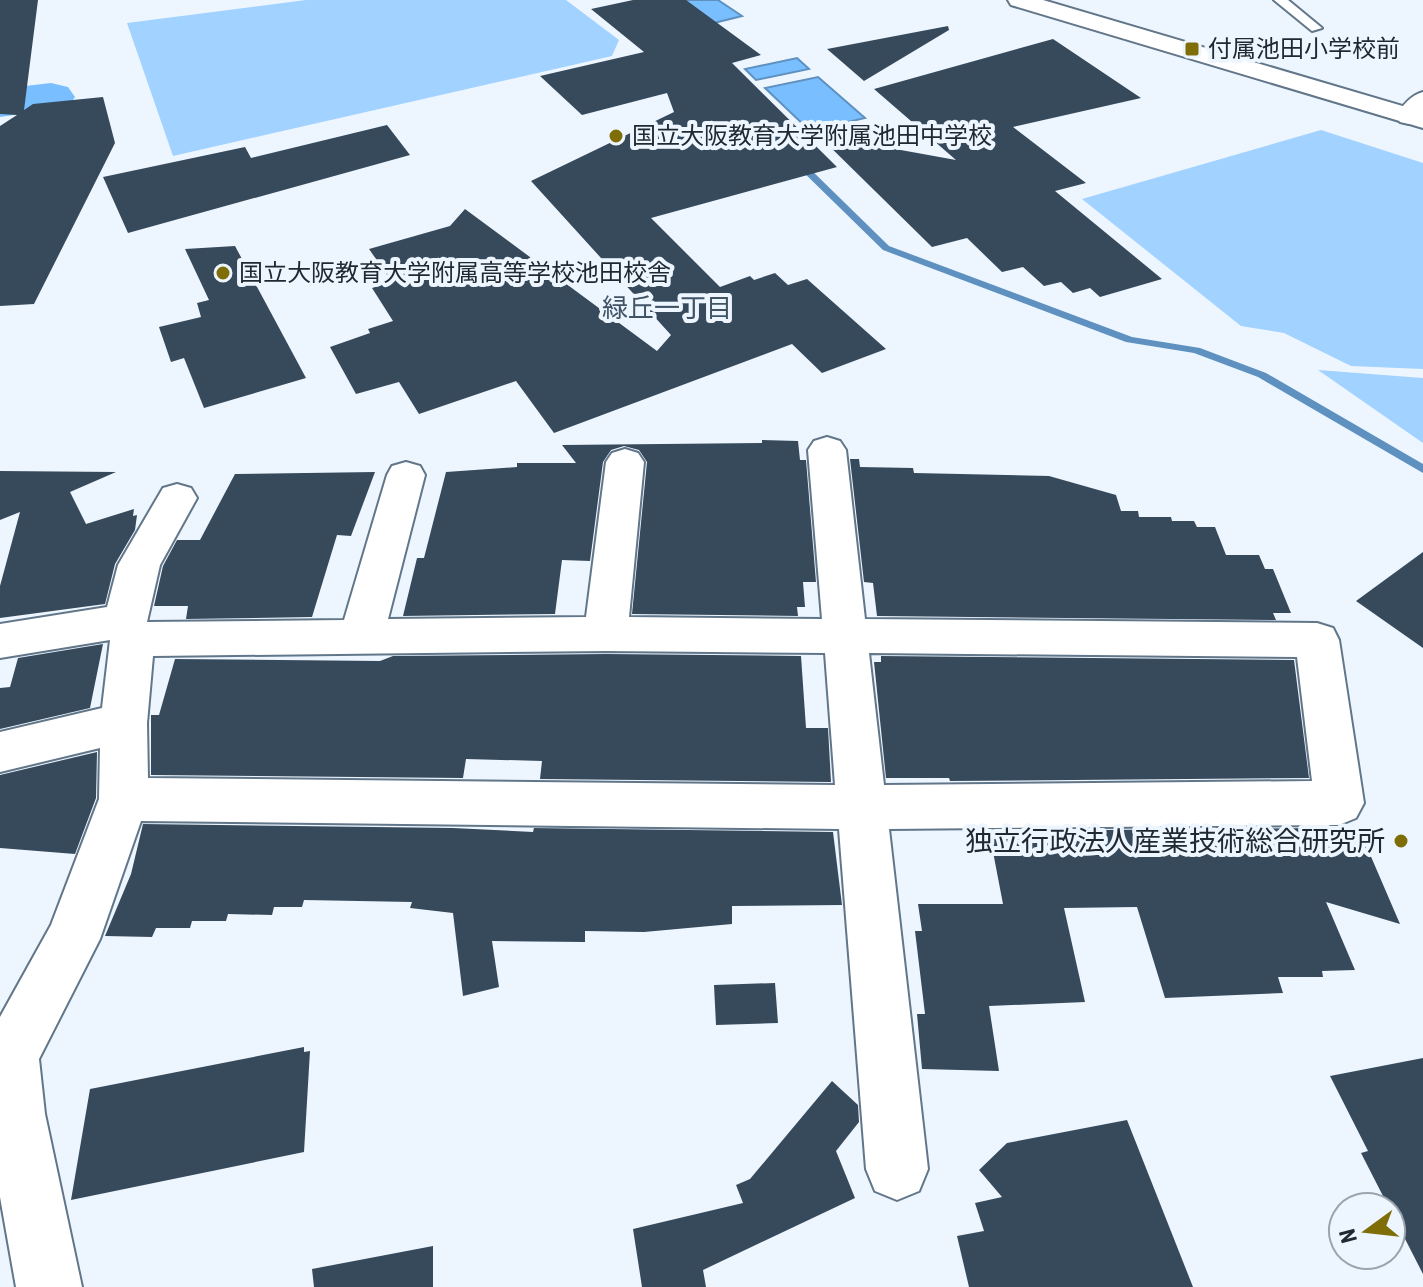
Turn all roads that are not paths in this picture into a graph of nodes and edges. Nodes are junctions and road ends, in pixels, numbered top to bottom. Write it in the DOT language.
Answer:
graph roads {
  1 [pos="1019,0"];
  2 [pos="1280,0"];
  3 [pos="1316,28"];
  4 [pos="1418,112"];
  5 [pos="827,450"];
  6 [pos="625,462"];
  7 [pos="406,475"];
  8 [pos="177,498"];
  9 [pos="129,630"];
  10 [pos="606,634"];
  11 [pos="361,637"];
  12 [pos="845,637"];
  13 [pos="0,641"];
  14 [pos="124,723"];
  15 [pos="0,752"];
  16 [pos="124,799"];
  17 [pos="863,807"];
  18 [pos="5,1052"];
  19 [pos="897,1169"];
  20 [pos="49,1287"];
  1 -- 4 [label="street"];
  2 -- 3 [label="lane"];
  5 -- 12 [label="street"];
  6 -- 10 [label="street"];
  7 -- 11 [label="street"];
  8 -- 9 [label="street"];
  9 -- 11 [label="street"];
  9 -- 13 [label="street"];
  9 -- 14 [label="street"];
  10 -- 11 [label="street"];
  10 -- 12 [label="street"];
  12 -- 17 [label="street"];
  12 -- 17 [label="street"];
  14 -- 15 [label="street"];
  14 -- 16 [label="street"];
  16 -- 17 [label="street"];
  16 -- 18 [label="street"];
  17 -- 19 [label="street"];
  18 -- 20 [label="street"];
}
